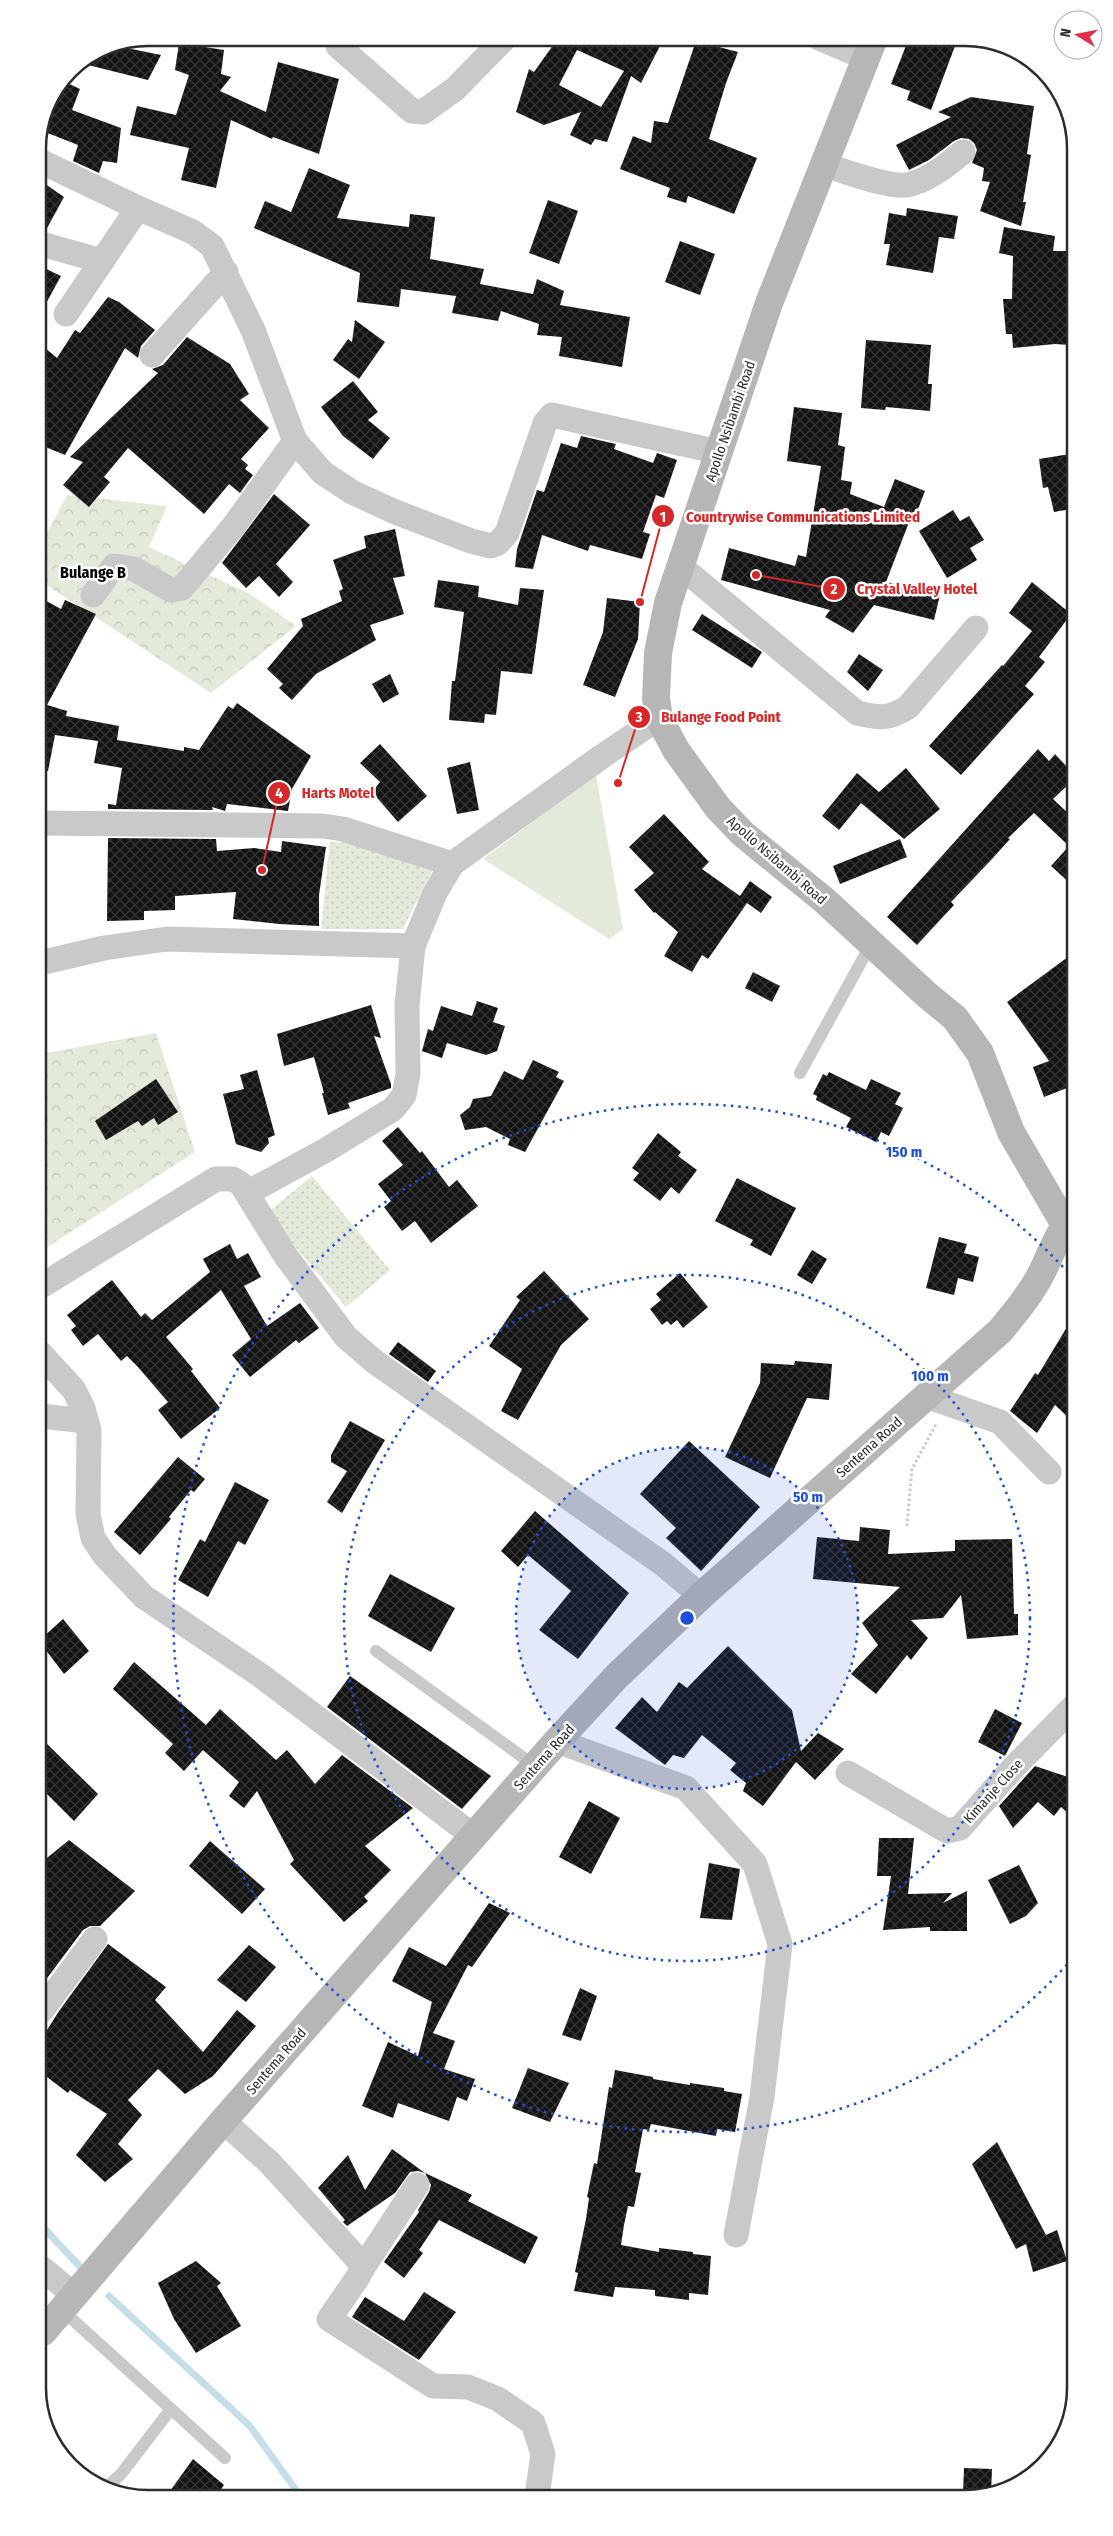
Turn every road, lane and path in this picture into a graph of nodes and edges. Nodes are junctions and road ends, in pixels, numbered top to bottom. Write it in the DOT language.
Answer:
graph roads {
  1 [pos="338,46"];
  2 [pos="497,46"];
  3 [pos="870,48"];
  4 [pos="963,152"];
  5 [pos="46,164"];
  6 [pos="825,165"];
  7 [pos="138,208"];
  8 [pos="46,245"];
  9 [pos="102,261"];
  10 [pos="226,272"];
  11 [pos="66,314"];
  12 [pos="152,355"];
  13 [pos="295,441"];
  14 [pos="719,452"];
  15 [pos="680,566"];
  16 [pos="93,595"];
  17 [pos="976,628"];
  18 [pos="659,718"];
  19 [pos="46,823"];
  20 [pos="452,864"];
  21 [pos="871,944"];
  22 [pos="413,946"];
  23 [pos="46,962"];
  24 [pos="800,1073"];
  25 [pos="247,1193"];
  26 [pos="1067,1219"];
  27 [pos="1067,1229"];
  28 [pos="46,1283"];
  29 [pos="46,1359"];
  30 [pos="937,1400"];
  31 [pos="46,1417"];
  32 [pos="86,1421"];
  33 [pos="1049,1472"];
  34 [pos="907,1526"];
  35 [pos="701,1596"];
  36 [pos="376,1651"];
  37 [pos="1067,1713"];
  38 [pos="557,1742"];
  39 [pos="535,1766"];
  40 [pos="848,1774"];
  41 [pos="474,1836"];
  42 [pos="96,1939"];
  43 [pos="46,2005"];
  44 [pos="223,2121"];
  45 [pos="417,2185"];
  46 [pos="736,2235"];
  47 [pos="362,2269"];
  48 [pos="46,2273"];
  49 [pos="68,2302"];
  50 [pos="46,2328"];
  51 [pos="171,2409"];
  52 [pos="225,2458"];
  53 [pos="112,2483"];
  54 [pos="538,2490"];
  1 -- 2 [label="street"];
  3 -- 6 [label="main road, Apollo Nsibambi Road"];
  4 -- 6 [label="street"];
  5 -- 7 [label="street"];
  6 -- 14 [label="main road, Apollo Nsibambi Road"];
  7 -- 9 [label="street"];
  7 -- 10 [label="street"];
  8 -- 9 [label="street"];
  9 -- 11 [label="street"];
  10 -- 12 [label="street"];
  10 -- 13 [label="street"];
  13 -- 14 [label="street"];
  13 -- 16 [label="street"];
  14 -- 15 [label="main road, Apollo Nsibambi Road"];
  15 -- 17 [label="street"];
  15 -- 18 [label="main road, Apollo Nsibambi Road"];
  18 -- 20 [label="street"];
  18 -- 21 [label="main road, Apollo Nsibambi Road"];
  19 -- 20 [label="street"];
  20 -- 22 [label="street"];
  21 -- 24 [label="lane"];
  21 -- 26 [label="main road, Apollo Nsibambi Road"];
  22 -- 23 [label="street"];
  22 -- 25 [label="street"];
  25 -- 28 [label="street"];
  25 -- 35 [label="street"];
  27 -- 30 [label="main road, Sentema Road"];
  29 -- 32 [label="street"];
  30 -- 33 [label="street"];
  30 -- 34 [label="path"];
  30 -- 35 [label="main road, Sentema Road"];
  31 -- 32 [label="street"];
  32 -- 41 [label="street"];
  35 -- 38 [label="main road, Sentema Road"];
  36 -- 39 [label="lane"];
  37 -- 40 [label="street, Kimanje Close"];
  38 -- 39 [label="main road, Sentema Road"];
  38 -- 46 [label="street"];
  39 -- 41 [label="main road, Sentema Road"];
  41 -- 44 [label="main road, Sentema Road"];
  42 -- 43 [label="street"];
  44 -- 47 [label="street"];
  44 -- 49 [label="main road, Sentema Road"];
  45 -- 47 [label="street"];
  47 -- 54 [label="street"];
  48 -- 49 [label="street"];
  49 -- 50 [label="main road, Sentema Road"];
  49 -- 51 [label="lane"];
  51 -- 52 [label="lane"];
  51 -- 53 [label="lane"];
}
